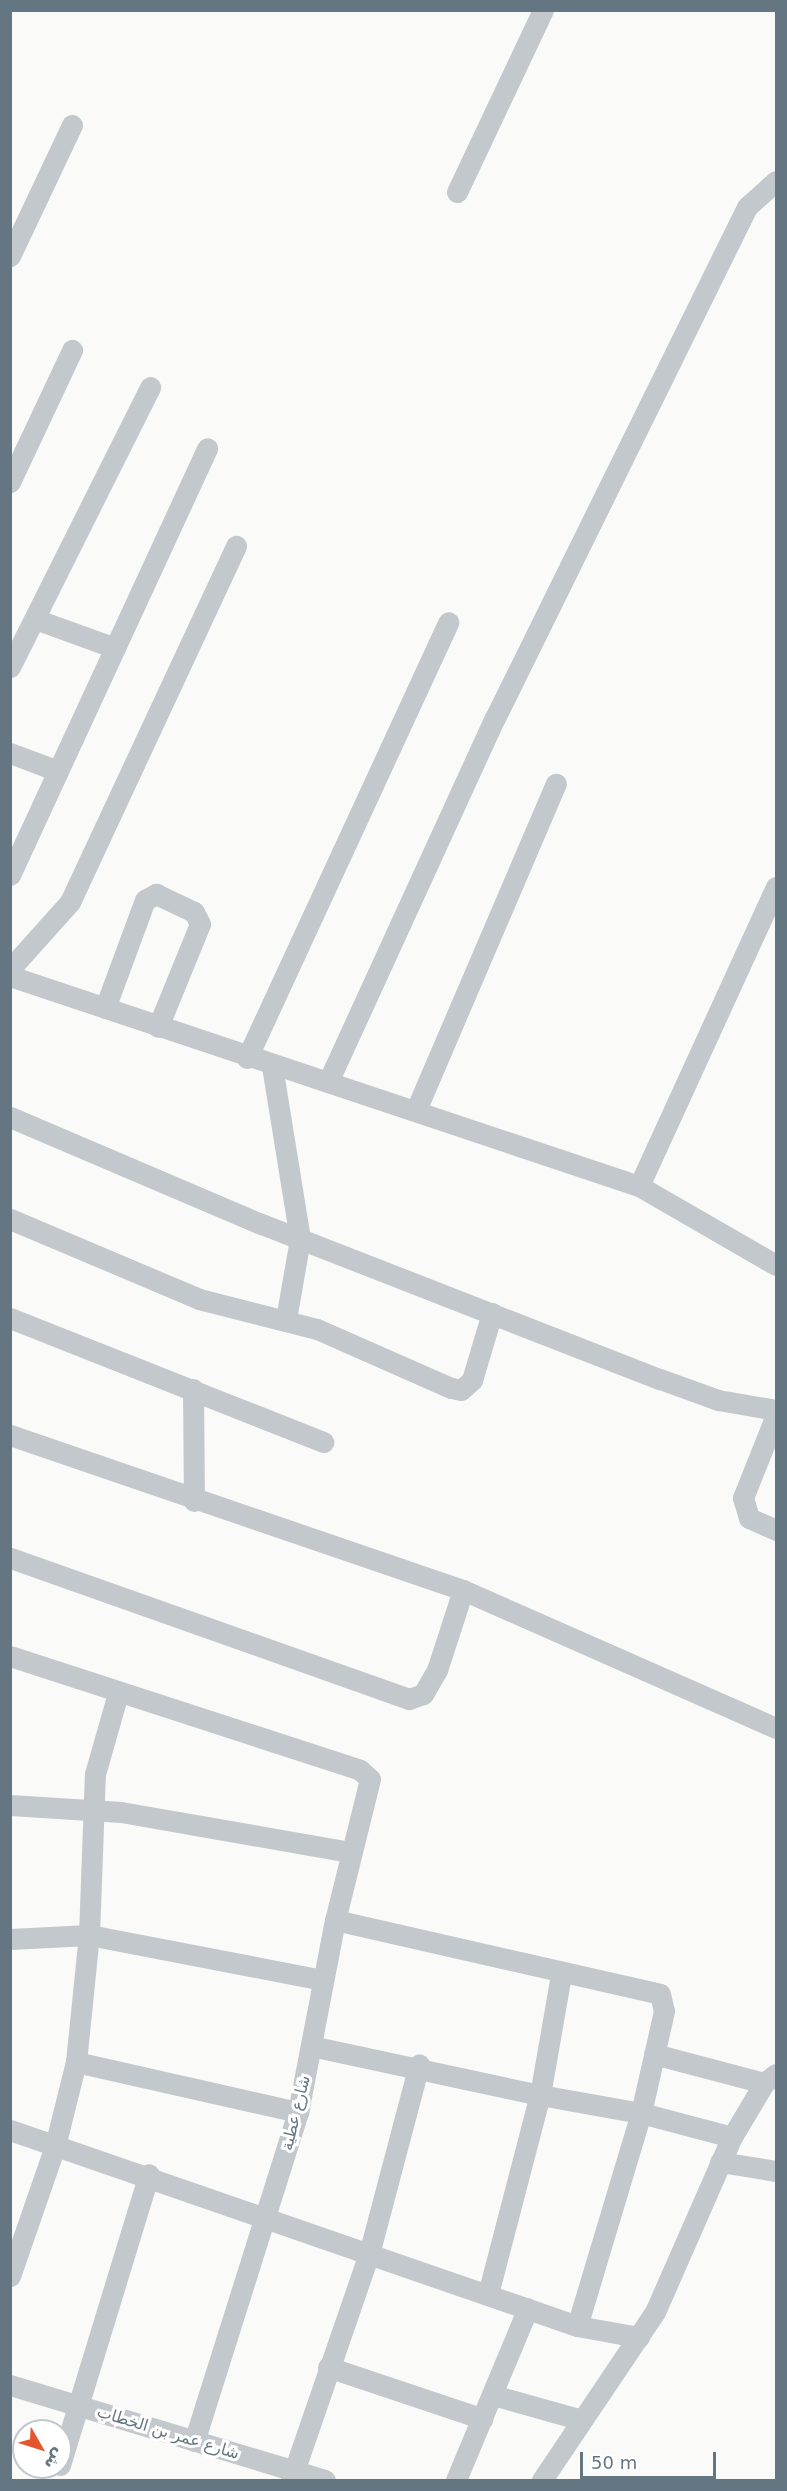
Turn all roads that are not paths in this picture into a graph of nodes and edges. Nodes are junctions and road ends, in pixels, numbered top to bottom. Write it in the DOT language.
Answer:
graph roads {
  1 [pos="543,10"];
  2 [pos="72,125"];
  3 [pos="777,181"];
  4 [pos="457,192"];
  5 [pos="10,256"];
  6 [pos="72,350"];
  7 [pos="150,387"];
  8 [pos="207,448"];
  9 [pos="10,482"];
  10 [pos="236,546"];
  11 [pos="35,619"];
  12 [pos="448,622"];
  13 [pos="115,648"];
  14 [pos="10,667"];
  15 [pos="10,753"];
  16 [pos="58,771"];
  17 [pos="556,784"];
  18 [pos="10,875"];
  19 [pos="777,887"];
  20 [pos="10,969"];
  21 [pos="10,976"];
  22 [pos="105,1008"];
  23 [pos="158,1027"];
  24 [pos="247,1058"];
  25 [pos="272,1066"];
  26 [pos="328,1082"];
  27 [pos="416,1110"];
  28 [pos="10,1117"];
  29 [pos="639,1186"];
  30 [pos="10,1219"];
  31 [pos="300,1239"];
  32 [pos="777,1265"];
  33 [pos="492,1313"];
  34 [pos="10,1318"];
  35 [pos="286,1319"];
  36 [pos="193,1389"];
  37 [pos="777,1410"];
  38 [pos="777,1415"];
  39 [pos="10,1435"];
  40 [pos="323,1442"];
  41 [pos="194,1501"];
  42 [pos="777,1530"];
  43 [pos="10,1558"];
  44 [pos="463,1590"];
  45 [pos="10,1656"];
  46 [pos="118,1693"];
  47 [pos="777,1728"];
  48 [pos="10,1805"];
  49 [pos="94,1810"];
  50 [pos="351,1852"];
  51 [pos="335,1920"];
  52 [pos="89,1935"];
  53 [pos="10,1939"];
  54 [pos="561,1975"];
  55 [pos="322,1980"];
  56 [pos="311,2046"];
  57 [pos="654,2054"];
  58 [pos="76,2062"];
  59 [pos="419,2065"];
  60 [pos="770,2079"];
  61 [pos="540,2096"];
  62 [pos="298,2112"];
  63 [pos="641,2113"];
  64 [pos="10,2130"];
  65 [pos="732,2137"];
  66 [pos="55,2146"];
  67 [pos="720,2162"];
  68 [pos="777,2171"];
  69 [pos="149,2174"];
  70 [pos="265,2216"];
  71 [pos="369,2254"];
  72 [pos="10,2276"];
  73 [pos="488,2294"];
  74 [pos="528,2308"];
  75 [pos="577,2326"];
  76 [pos="639,2337"];
  77 [pos="328,2367"];
  78 [pos="10,2385"];
  79 [pos="493,2395"];
  80 [pos="78,2406"];
  81 [pos="483,2419"];
  82 [pos="582,2420"];
  83 [pos="72,2426"];
  84 [pos="194,2441"];
  85 [pos="292,2476"];
  86 [pos="325,2481"];
  87 [pos="456,2481"];
  88 [pos="542,2481"];
  1 -- 4 [label="street"];
  2 -- 5 [label="street"];
  3 -- 26 [label="street"];
  6 -- 9 [label="street"];
  7 -- 11 [label="street"];
  8 -- 13 [label="street"];
  10 -- 20 [label="street"];
  11 -- 13 [label="street"];
  11 -- 14 [label="street"];
  12 -- 24 [label="street"];
  13 -- 16 [label="street"];
  15 -- 16 [label="street"];
  16 -- 18 [label="street"];
  17 -- 27 [label="street"];
  19 -- 29 [label="street"];
  21 -- 22 [label="street"];
  22 -- 23 [label="street"];
  22 -- 23 [label="street"];
  23 -- 24 [label="street"];
  24 -- 25 [label="street"];
  25 -- 26 [label="street"];
  25 -- 31 [label="street"];
  26 -- 27 [label="street"];
  27 -- 29 [label="street"];
  28 -- 31 [label="street"];
  29 -- 32 [label="street"];
  30 -- 35 [label="street"];
  31 -- 33 [label="street"];
  31 -- 35 [label="street"];
  33 -- 35 [label="street"];
  33 -- 37 [label="street"];
  34 -- 36 [label="street"];
  36 -- 40 [label="street"];
  36 -- 41 [label="street"];
  38 -- 42 [label="street"];
  39 -- 41 [label="street"];
  41 -- 44 [label="street"];
  43 -- 44 [label="street"];
  44 -- 47 [label="street"];
  45 -- 46 [label="street"];
  46 -- 49 [label="street"];
  46 -- 50 [label="street, شارع عطية"];
  48 -- 49 [label="street"];
  49 -- 50 [label="street"];
  49 -- 52 [label="street"];
  50 -- 51 [label="street, شارع عطية"];
  51 -- 54 [label="street"];
  51 -- 55 [label="street, شارع عطية"];
  52 -- 53 [label="street"];
  52 -- 55 [label="street"];
  52 -- 58 [label="street"];
  54 -- 57 [label="street"];
  54 -- 61 [label="street"];
  55 -- 56 [label="street, شارع عطية"];
  56 -- 59 [label="street"];
  56 -- 62 [label="street, شارع عطية"];
  57 -- 60 [label="street"];
  57 -- 63 [label="street"];
  58 -- 62 [label="street"];
  58 -- 66 [label="street"];
  59 -- 61 [label="street"];
  59 -- 71 [label="street"];
  60 -- 65 [label="street"];
  61 -- 63 [label="street"];
  61 -- 73 [label="street"];
  62 -- 70 [label="street, شارع عطية"];
  63 -- 65 [label="street"];
  63 -- 75 [label="street"];
  64 -- 66 [label="street"];
  65 -- 67 [label="street"];
  66 -- 69 [label="street"];
  66 -- 72 [label="street"];
  67 -- 68 [label="street"];
  67 -- 76 [label="street"];
  69 -- 70 [label="street"];
  69 -- 80 [label="street"];
  70 -- 71 [label="street"];
  70 -- 84 [label="street, شارع عطية"];
  71 -- 73 [label="street"];
  71 -- 77 [label="street"];
  73 -- 74 [label="street"];
  74 -- 75 [label="street"];
  74 -- 79 [label="street"];
  75 -- 76 [label="street"];
  76 -- 82 [label="street"];
  77 -- 81 [label="street"];
  77 -- 85 [label="street"];
  78 -- 80 [label="street, شارع عمر بن الخطاب"];
  79 -- 81 [label="street"];
  79 -- 82 [label="street"];
  80 -- 83 [label="street"];
  80 -- 84 [label="street, شارع عمر بن الخطاب"];
  81 -- 87 [label="street"];
  82 -- 88 [label="street"];
  84 -- 85 [label="street, شارع عمر بن الخطاب"];
  85 -- 86 [label="street, شارع عمر بن الخطاب"];
}
